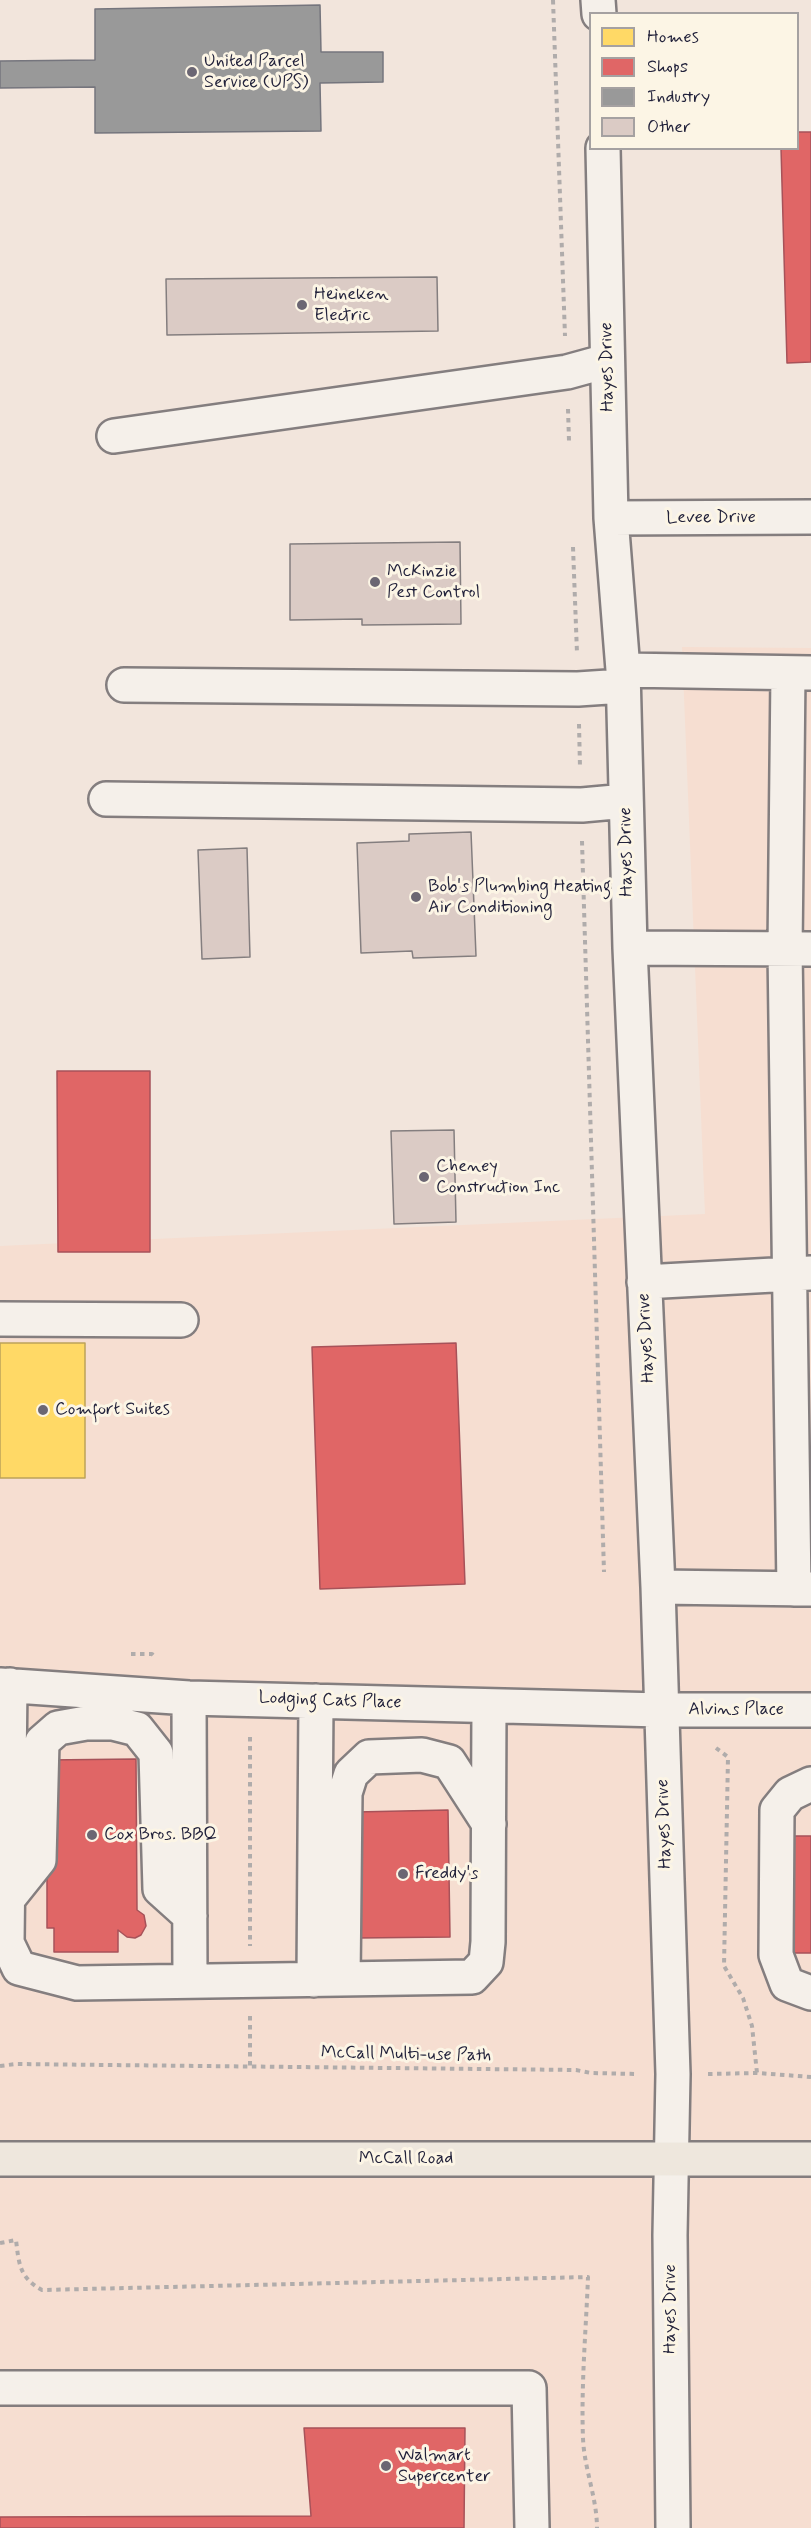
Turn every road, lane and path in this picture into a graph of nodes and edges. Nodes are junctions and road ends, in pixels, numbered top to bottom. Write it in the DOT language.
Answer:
graph roads {
  1 [pos="603,150"];
  2 [pos="608,361"];
  3 [pos="114,436"];
  4 [pos="811,517"];
  5 [pos="611,518"];
  6 [pos="800,673"];
  7 [pos="623,678"];
  8 [pos="124,685"];
  9 [pos="106,799"];
  10 [pos="626,801"];
  11 [pos="630,948"];
  12 [pos="798,949"];
  13 [pos="800,1273"];
  14 [pos="644,1282"];
  15 [pos="0,1319"];
  16 [pos="181,1320"];
  17 [pos="658,1587"];
  18 [pos="803,1589"];
  19 [pos="5,1685"];
  20 [pos="189,1698"];
  21 [pos="250,1699"];
  22 [pos="316,1701"];
  23 [pos="489,1706"];
  24 [pos="661,1710"];
  25 [pos="811,1710"];
  26 [pos="709,1743"];
  27 [pos="811,1784"];
  28 [pos="489,1824"];
  29 [pos="7,1900"];
  30 [pos="190,1916"];
  31 [pos="328,1980"];
  32 [pos="190,1981"];
  33 [pos="250,1981"];
  34 [pos="811,1993"];
  35 [pos="0,2066"];
  36 [pos="250,2066"];
  37 [pos="757,2073"];
  38 [pos="673,2074"];
  39 [pos="811,2077"];
  40 [pos="0,2159"];
  41 [pos="811,2159"];
  42 [pos="672,2160"];
  43 [pos="0,2243"];
  44 [pos="0,2388"];
  45 [pos="532,2528"];
  46 [pos="597,2528"];
  47 [pos="673,2528"];
  1 -- 2 [label="street, Hayes Drive"];
  2 -- 3 [label="street"];
  2 -- 5 [label="street, Hayes Drive"];
  4 -- 5 [label="street, Levee Drive"];
  5 -- 7 [label="street, Hayes Drive"];
  6 -- 7 [label="street"];
  6 -- 12 [label="street"];
  7 -- 8 [label="street"];
  7 -- 10 [label="street, Hayes Drive"];
  9 -- 10 [label="street"];
  10 -- 11 [label="street, Hayes Drive"];
  11 -- 12 [label="street"];
  11 -- 14 [label="street, Hayes Drive"];
  12 -- 13 [label="street"];
  13 -- 14 [label="street"];
  13 -- 18 [label="street"];
  14 -- 17 [label="street, Hayes Drive"];
  15 -- 16 [label="street"];
  17 -- 18 [label="street"];
  17 -- 24 [label="street, Hayes Drive"];
  19 -- 20 [label="street, Lodging Cats Place"];
  19 -- 29 [label="street"];
  20 -- 21 [label="street, Lodging Cats Place"];
  20 -- 30 [label="street"];
  21 -- 22 [label="street, Lodging Cats Place"];
  21 -- 33 [label="path"];
  22 -- 23 [label="street, Lodging Cats Place"];
  22 -- 31 [label="street"];
  23 -- 24 [label="street, Lodging Cats Place"];
  23 -- 28 [label="street"];
  24 -- 25 [label="street, Alvins Place"];
  24 -- 38 [label="street, Hayes Drive"];
  26 -- 37 [label="path"];
  27 -- 34 [label="street"];
  28 -- 31 [label="street"];
  28 -- 31 [label="street"];
  29 -- 30 [label="street"];
  29 -- 32 [label="street"];
  30 -- 32 [label="street"];
  31 -- 33 [label="street"];
  32 -- 33 [label="street"];
  33 -- 36 [label="path"];
  35 -- 36 [label="path, McCall Multi-use Path"];
  36 -- 38 [label="path, McCall Multi-use Path"];
  37 -- 38 [label="path, McCall Multi-use Path"];
  37 -- 39 [label="path, McCall Multi-use Path"];
  38 -- 42 [label="street, Hayes Drive"];
  40 -- 42 [label="main road, McCall Road"];
  41 -- 42 [label="main road, McCall Road"];
  42 -- 47 [label="street, Hayes Drive"];
  43 -- 46 [label="path"];
  44 -- 45 [label="street"];
}
